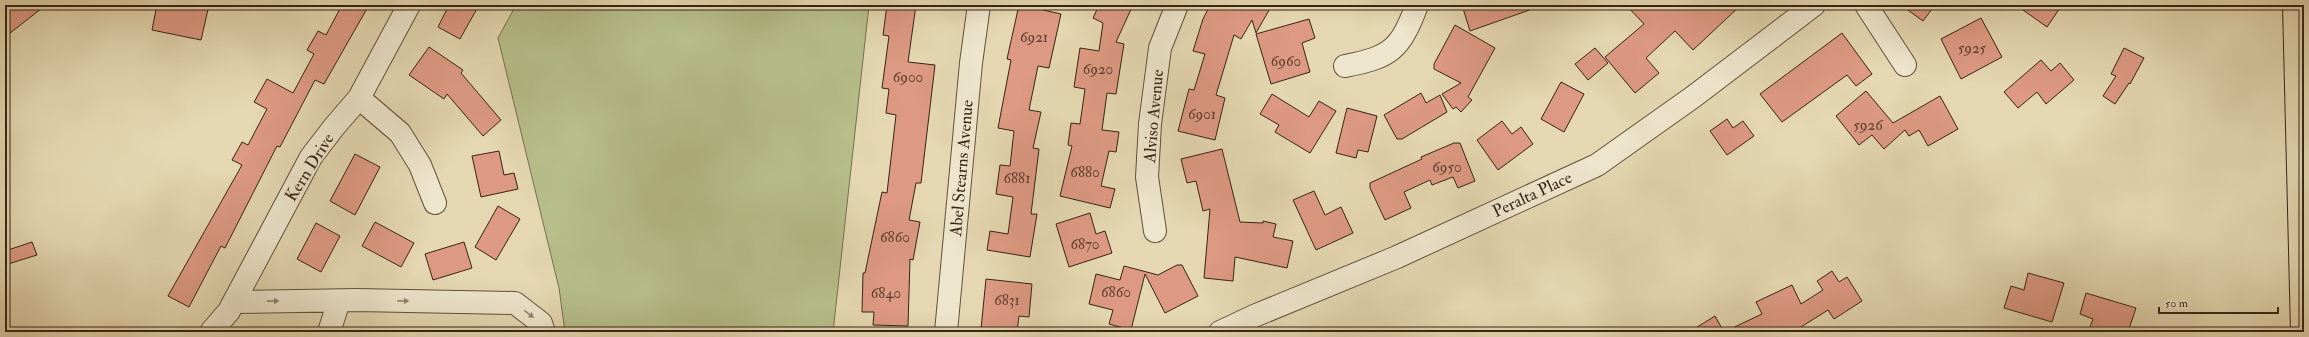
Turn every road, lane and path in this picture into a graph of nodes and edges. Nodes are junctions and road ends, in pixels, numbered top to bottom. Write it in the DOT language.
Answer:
graph roads {
  1 [pos="409,5"];
  2 [pos="979,5"];
  3 [pos="1177,5"];
  4 [pos="1418,5"];
  5 [pos="1814,5"];
  6 [pos="1866,5"];
  7 [pos="2294,5"];
  8 [pos="1905,65"];
  9 [pos="1345,66"];
  10 [pos="359,98"];
  11 [pos="435,203"];
  12 [pos="1155,231"];
  13 [pos="339,301"];
  14 [pos="234,302"];
  15 [pos="211,332"];
  16 [pos="328,332"];
  17 [pos="544,332"];
  18 [pos="946,332"];
  19 [pos="1220,332"];
  20 [pos="2302,332"];
  1 -- 10 [label="street, Kern Drive"];
  2 -- 18 [label="street, Abel Stearns Avenue"];
  3 -- 12 [label="street, Alviso Avenue"];
  4 -- 9 [label="street"];
  5 -- 19 [label="street, Peralta Place"];
  6 -- 8 [label="street"];
  7 -- 20 [label="main road"];
  10 -- 11 [label="street"];
  10 -- 14 [label="street, Kern Drive"];
  14 -- 13 [label="street, one-way"];
  13 -- 16 [label="street"];
  13 -- 17 [label="street, one-way"];
  14 -- 15 [label="street, Kern Drive"];
}
